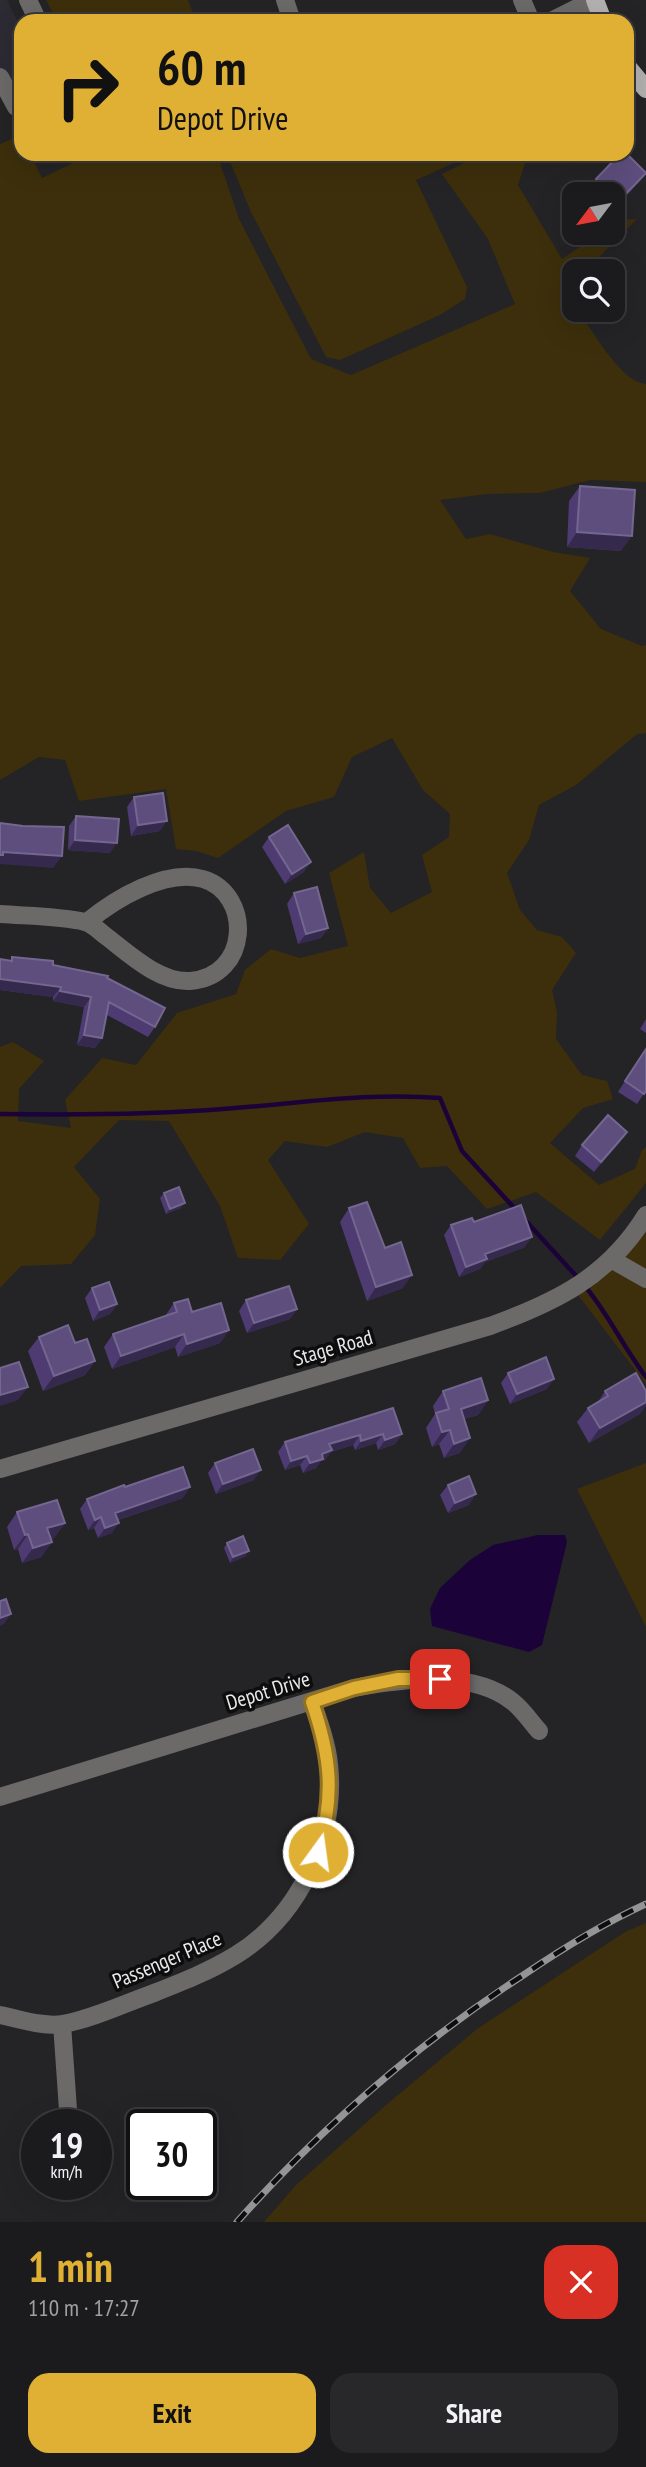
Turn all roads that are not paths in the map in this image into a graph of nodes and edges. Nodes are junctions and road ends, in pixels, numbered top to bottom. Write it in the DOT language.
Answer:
graph roads {
  1 [pos="594,0"];
  2 [pos="565,14"];
  3 [pos="634,75"];
  4 [pos="0,76"];
  5 [pos="646,89"];
  6 [pos="12,108"];
  7 [pos="0,914"];
  8 [pos="87,922"];
  9 [pos="646,1215"];
  10 [pos="611,1259"];
  11 [pos="646,1279"];
  12 [pos="0,1469"];
  13 [pos="312,1702"];
  14 [pos="539,1731"];
  15 [pos="0,1797"];
  16 [pos="0,2015"];
  17 [pos="62,2024"];
  18 [pos="68,2109"];
  1 -- 2 [label="street"];
  3 -- 5 [label="main road"];
  4 -- 6 [label="street"];
  7 -- 8 [label="street"];
  8 -- 8 [label="street"];
  9 -- 10 [label="street, Stage Road"];
  10 -- 11 [label="street"];
  10 -- 12 [label="street, Stage Road"];
  13 -- 14 [label="street, Depot Drive"];
  13 -- 15 [label="street, Depot Drive"];
  13 -- 17 [label="street, Passenger Place"];
  16 -- 17 [label="street, Passenger Place"];
  17 -- 18 [label="street"];
}
